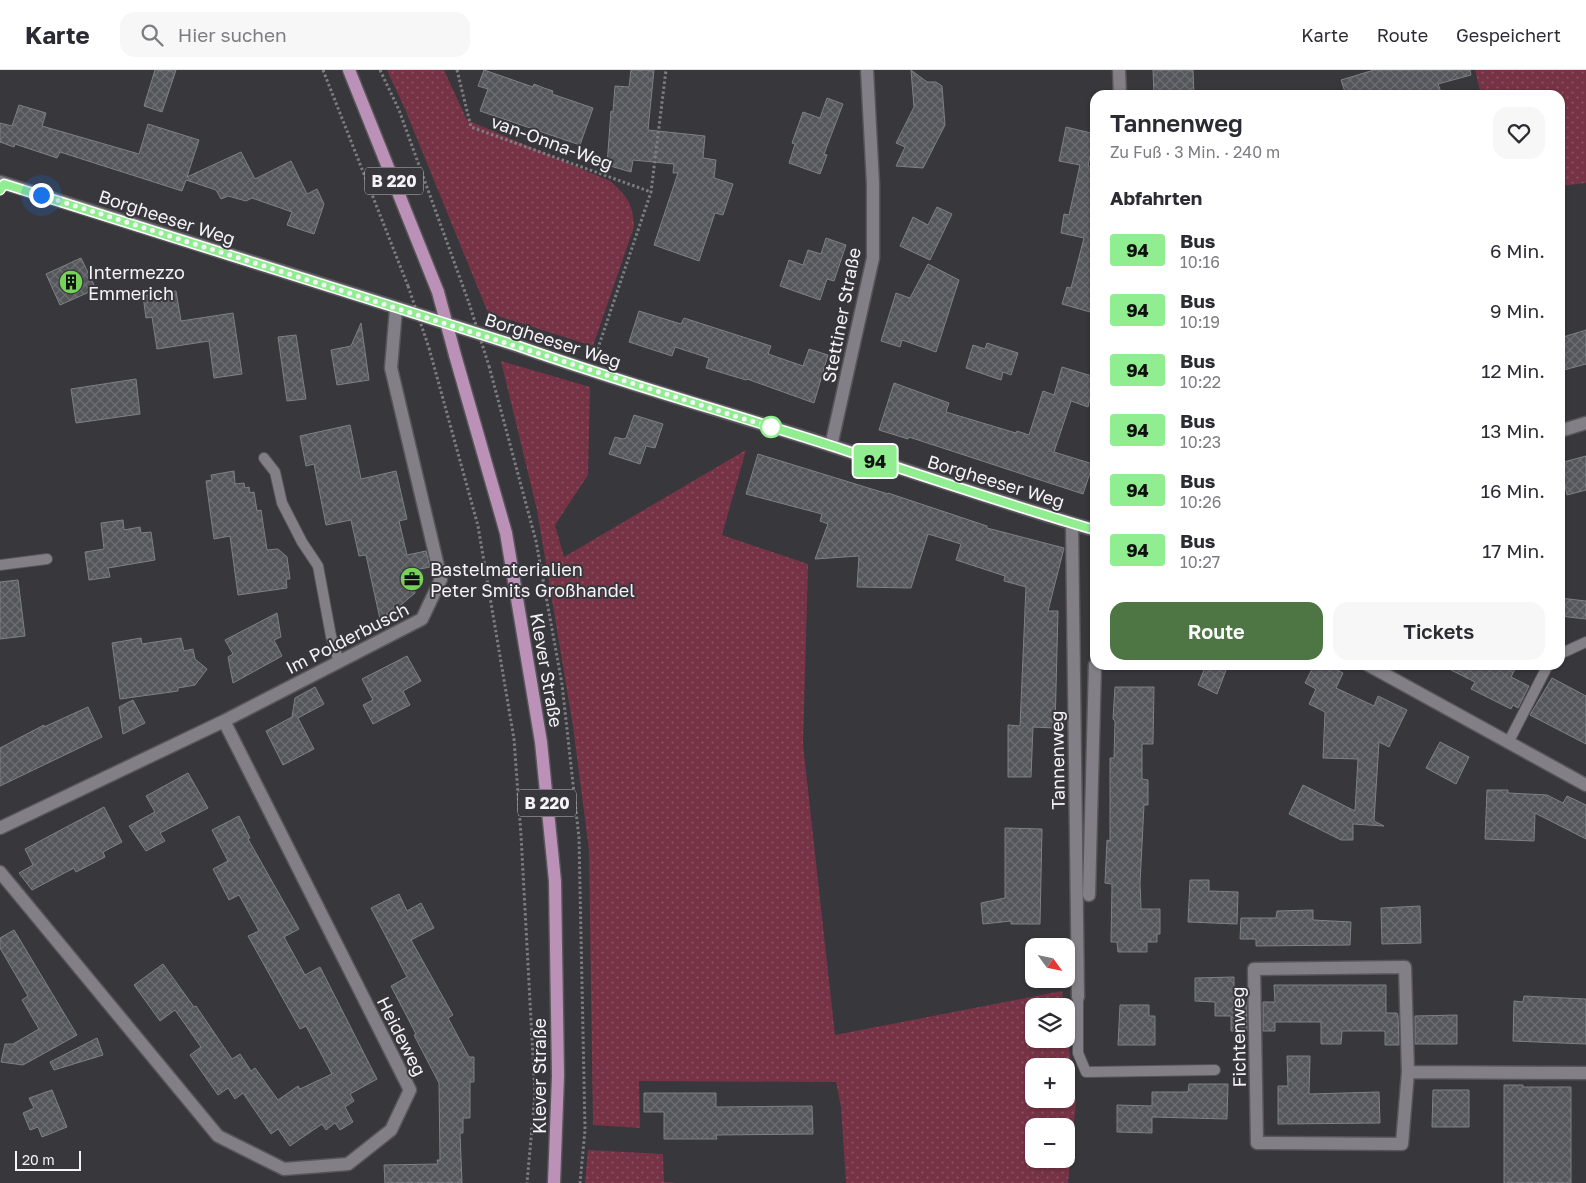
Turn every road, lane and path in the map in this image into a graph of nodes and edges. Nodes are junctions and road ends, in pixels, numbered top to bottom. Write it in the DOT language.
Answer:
graph roads {
  1 [pos="323,70"];
  2 [pos="349,70"];
  3 [pos="380,70"];
  4 [pos="457,70"];
  5 [pos="666,70"];
  6 [pos="867,70"];
  7 [pos="1119,70"];
  8 [pos="1120,90"];
  9 [pos="1,185"];
  10 [pos="651,192"];
  11 [pos="396,310"];
  12 [pos="590,372"];
  13 [pos="1586,423"];
  14 [pos="1565,429"];
  15 [pos="832,446"];
  16 [pos="264,458"];
  17 [pos="1072,523"];
  18 [pos="1090,528"];
  19 [pos="536,540"];
  20 [pos="48,559"];
  21 [pos="0,565"];
  22 [pos="1586,642"];
  23 [pos="1565,652"];
  24 [pos="339,662"];
  25 [pos="1095,670"];
  26 [pos="1377,670"];
  27 [pos="1545,670"];
  28 [pos="224,721"];
  29 [pos="1508,743"];
  30 [pos="1586,785"];
  31 [pos="0,828"];
  32 [pos="0,872"];
  33 [pos="1089,895"];
  34 [pos="1078,997"];
  35 [pos="1216,1070"];
  36 [pos="1408,1072"];
  37 [pos="1586,1073"];
  38 [pos="527,1183"];
  39 [pos="554,1183"];
  1 -- 38 [label="path, bridge"];
  2 -- 39 [label="main road, Klever Straße / B 220, bridge"];
  3 -- 19 [label="path, bridge"];
  4 -- 10 [label="path, van-Onna-Weg"];
  5 -- 10 [label="path"];
  6 -- 15 [label="street, Stettiner Straße"];
  7 -- 8 [label="street"];
  9 -- 11 [label="street, Borgheeser Weg"];
  10 -- 12 [label="path"];
  11 -- 12 [label="street, Borgheeser Weg"];
  11 -- 24 [label="street, Im Polderbusch"];
  12 -- 15 [label="street, Borgheeser Weg"];
  13 -- 14 [label="street"];
  15 -- 17 [label="street, Borgheeser Weg"];
  16 -- 24 [label="lane"];
  17 -- 18 [label="street, Borgheeser Weg"];
  17 -- 34 [label="street, Tannenweg"];
  20 -- 21 [label="lane"];
  22 -- 23 [label="lane"];
  24 -- 28 [label="street, Im Polderbusch"];
  25 -- 33 [label="street, Tannenweg"];
  26 -- 29 [label="street"];
  27 -- 29 [label="lane"];
  28 -- 31 [label="street, Im Polderbusch"];
  28 -- 32 [label="street, Heideweg"];
  29 -- 30 [label="street"];
  34 -- 35 [label="lane"];
  36 -- 36 [label="street, Fichtenweg"];
  36 -- 37 [label="street"];
}
